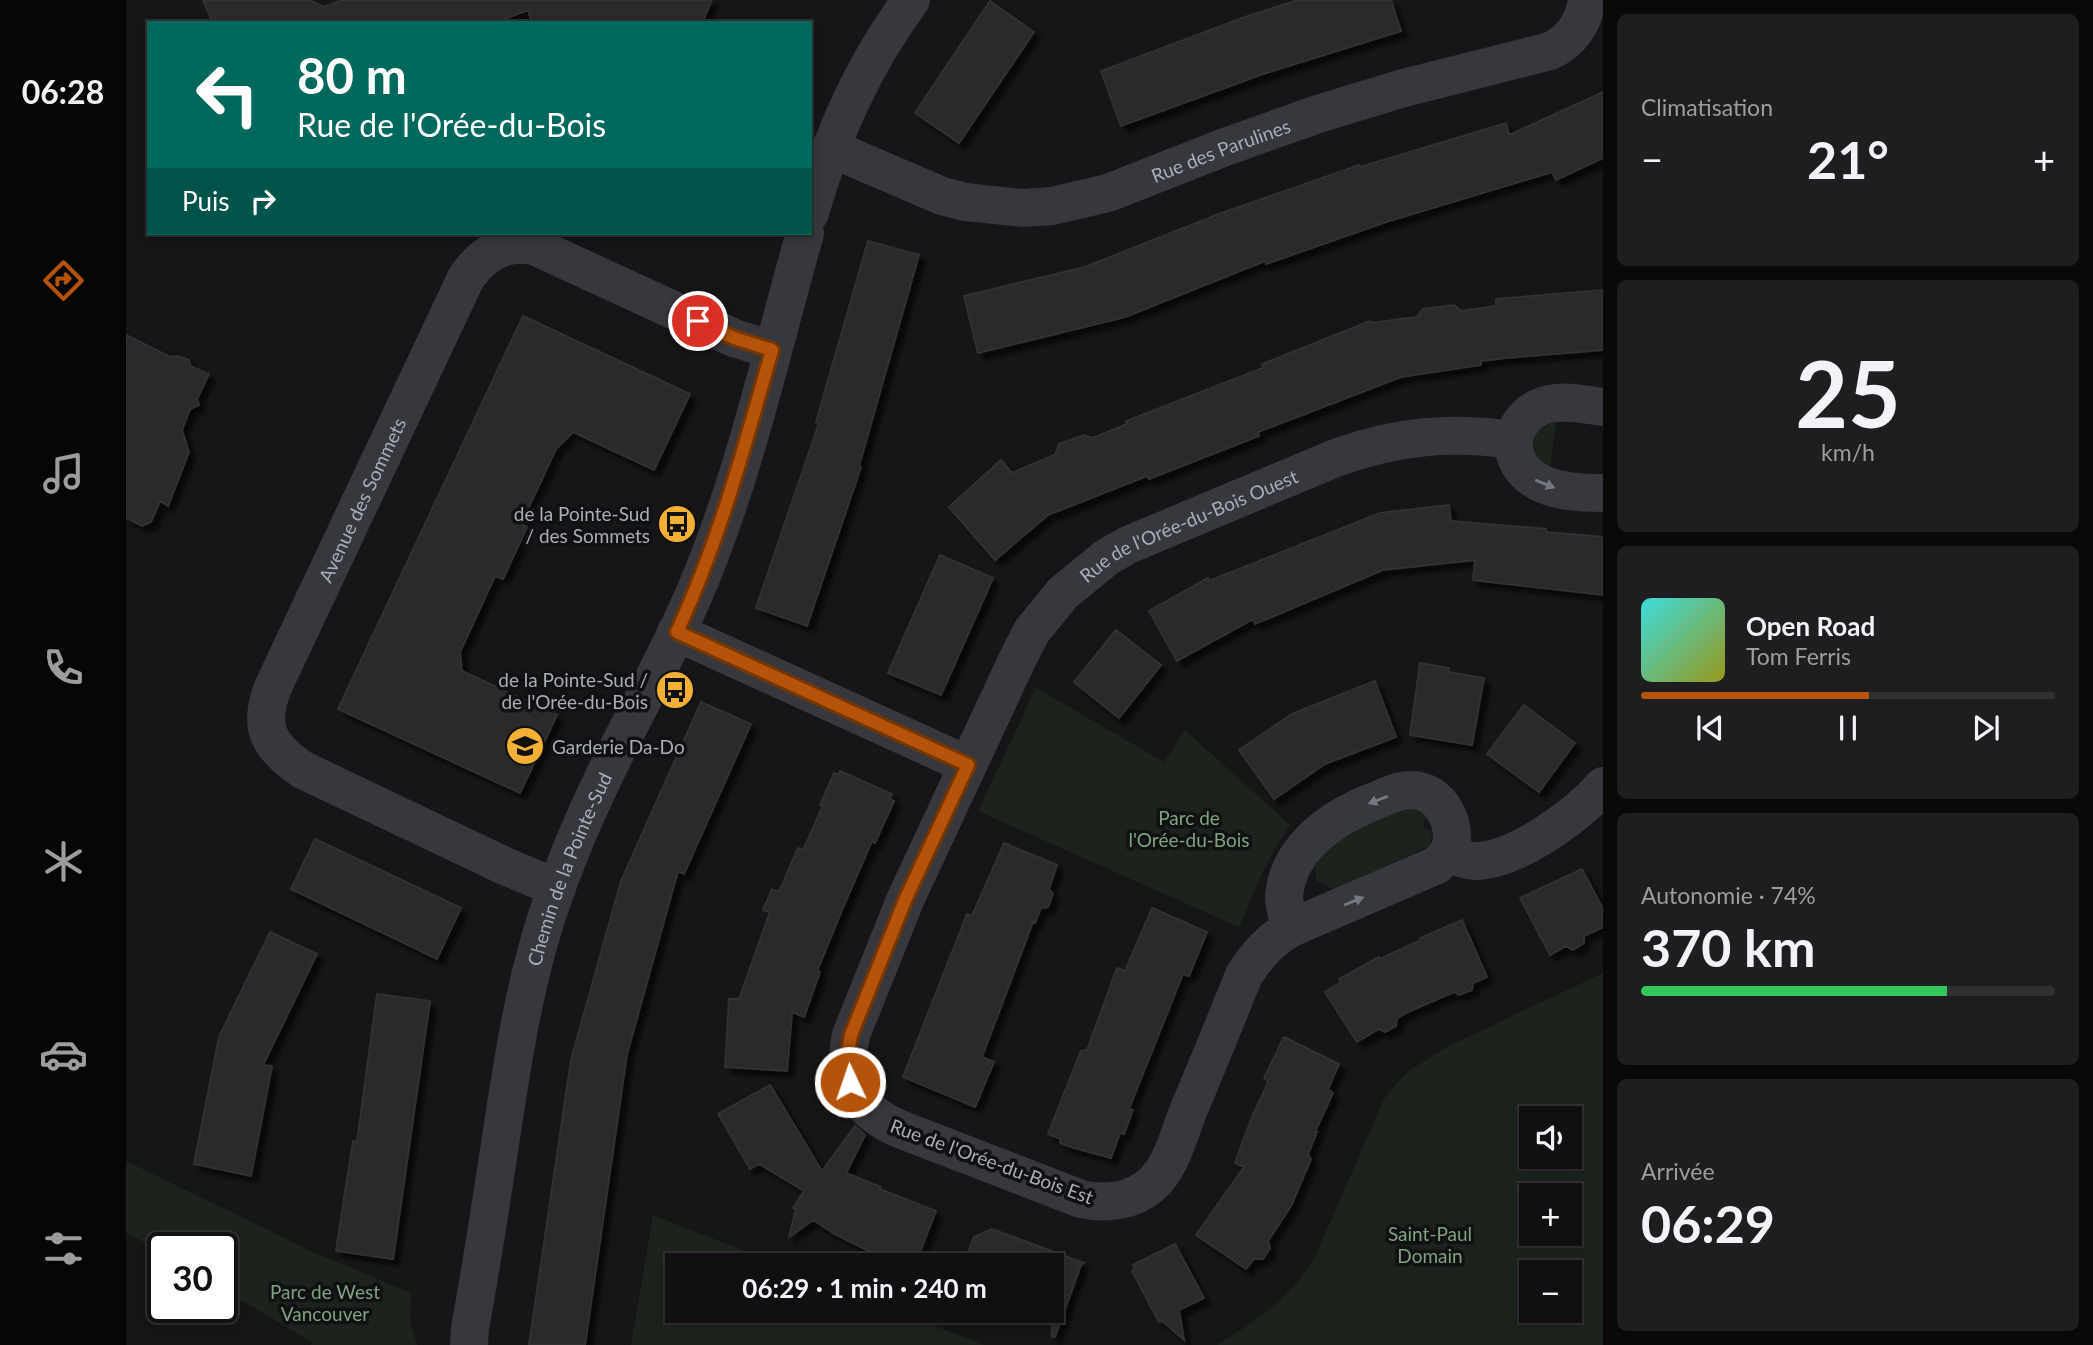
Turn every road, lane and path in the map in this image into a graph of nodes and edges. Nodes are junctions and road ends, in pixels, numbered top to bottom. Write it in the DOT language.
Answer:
graph roads {
  1 [pos="911,0"];
  2 [pos="1587,0"];
  3 [pos="830,148"];
  4 [pos="812,206"];
  5 [pos="804,235"];
  6 [pos="772,350"];
  7 [pos="1603,407"];
  8 [pos="1513,440"];
  9 [pos="1603,493"];
  10 [pos="677,632"];
  11 [pos="968,765"];
  12 [pos="1603,786"];
  13 [pos="1448,852"];
  14 [pos="557,888"];
  15 [pos="1291,928"];
  16 [pos="465,1339"];
  1 -- 3 [label="street"];
  2 -- 3 [label="street, Rue des Parulines"];
  3 -- 4 [label="street"];
  5 -- 6 [label="street, Chemin de la Pointe-Sud"];
  6 -- 10 [label="street, Chemin de la Pointe-Sud"];
  6 -- 14 [label="street, Avenue des Sommets"];
  7 -- 8 [label="street"];
  8 -- 9 [label="street, one-way"];
  8 -- 11 [label="street, Rue de l'Orée-du-Bois Ouest"];
  10 -- 11 [label="street"];
  10 -- 14 [label="street, Chemin de la Pointe-Sud"];
  11 -- 15 [label="street, Rue de l'Orée-du-Bois Est"];
  12 -- 13 [label="street"];
  15 -- 13 [label="street, Rue de l'Orée-du-Bois Est, one-way"];
  13 -- 15 [label="street, one-way"];
  14 -- 16 [label="street, Chemin de la Pointe-Sud"];
}
